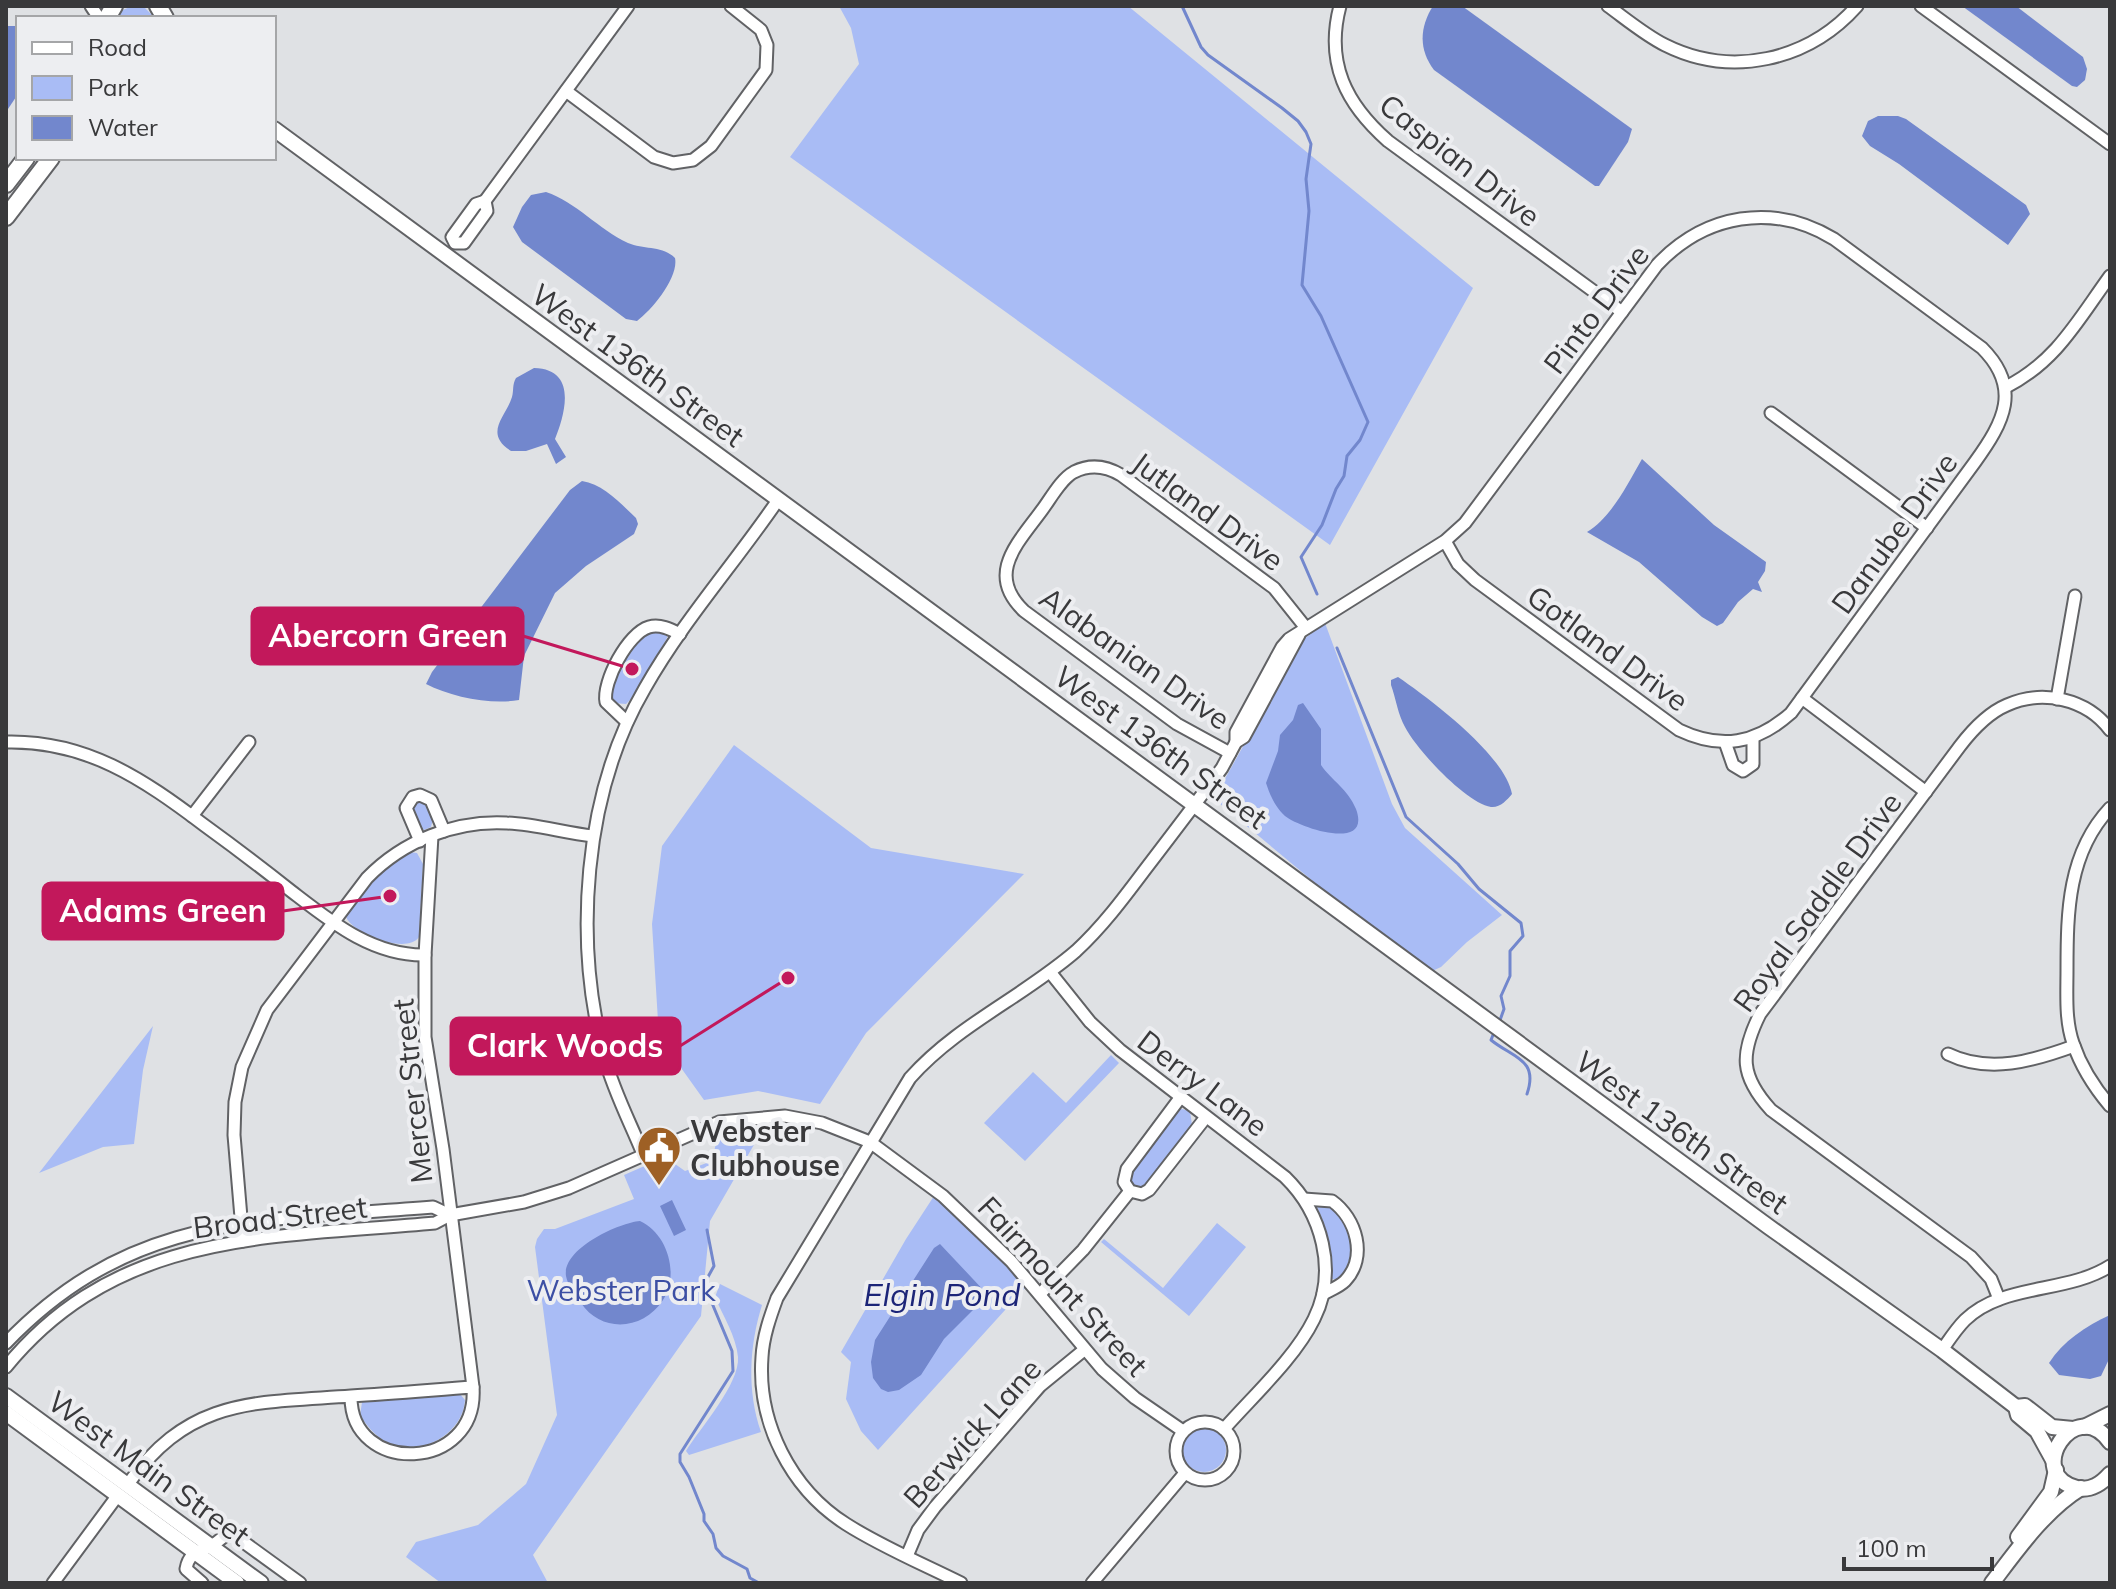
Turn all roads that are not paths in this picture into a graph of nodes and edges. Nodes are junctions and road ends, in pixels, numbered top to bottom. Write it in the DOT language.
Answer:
graph roads {
  1 [pos="628,6"];
  2 [pos="731,6"];
  3 [pos="1340,6"];
  4 [pos="1608,6"];
  5 [pos="1857,6"];
  6 [pos="1921,6"];
  7 [pos="566,91"];
  8 [pos="276,130"];
  9 [pos="2110,144"];
  10 [pos="24,160"];
  11 [pos="49,160"];
  12 [pos="6,184"];
  13 [pos="6,217"];
  14 [pos="446,256"];
  15 [pos="2110,276"];
  16 [pos="1622,312"];
  17 [pos="2006,387"];
  18 [pos="1771,413"];
  19 [pos="778,500"];
  20 [pos="1038,516"];
  21 [pos="1927,528"];
  22 [pos="1445,541"];
  23 [pos="2075,596"];
  24 [pos="1302,632"];
  25 [pos="680,634"];
  26 [pos="1802,698"];
  27 [pos="2057,699"];
  28 [pos="627,722"];
  29 [pos="2110,730"];
  30 [pos="1753,737"];
  31 [pos="6,742"];
  32 [pos="249,742"];
  33 [pos="1725,742"];
  34 [pos="1233,748"];
  35 [pos="1926,792"];
  36 [pos="1195,804"];
  37 [pos="2110,808"];
  38 [pos="192,816"];
  39 [pos="432,836"];
  40 [pos="593,836"];
  41 [pos="332,923"];
  42 [pos="425,955"];
  43 [pos="1050,972"];
  44 [pos="2074,1046"];
  45 [pos="1948,1054"];
  46 [pos="1180,1098"];
  47 [pos="2110,1106"];
  48 [pos="1206,1117"];
  49 [pos="870,1142"];
  50 [pos="643,1154"];
  51 [pos="1130,1191"];
  52 [pos="1304,1199"];
  53 [pos="450,1215"];
  54 [pos="241,1224"];
  55 [pos="243,1241"];
  56 [pos="2110,1266"];
  57 [pos="1040,1294"];
  58 [pos="1323,1294"];
  59 [pos="1999,1299"];
  60 [pos="6,1343"];
  61 [pos="1084,1350"];
  62 [pos="1942,1350"];
  63 [pos="6,1367"];
  64 [pos="473,1387"];
  65 [pos="6,1396"];
  66 [pos="351,1396"];
  67 [pos="2016,1407"];
  68 [pos="6,1413"];
  69 [pos="2110,1414"];
  70 [pos="2079,1428"];
  71 [pos="1224,1429"];
  72 [pos="1183,1431"];
  73 [pos="2110,1442"];
  74 [pos="2055,1465"];
  75 [pos="1185,1473"];
  76 [pos="2110,1474"];
  77 [pos="2081,1488"];
  78 [pos="2104,1488"];
  79 [pos="123,1490"];
  80 [pos="203,1549"];
  81 [pos="907,1556"];
  82 [pos="2010,1559"];
  83 [pos="53,1583"];
  84 [pos="202,1583"];
  85 [pos="237,1583"];
  86 [pos="261,1583"];
  87 [pos="300,1583"];
  88 [pos="961,1583"];
  89 [pos="1092,1583"];
  90 [pos="1992,1583"];
  1 -- 7 [label="street"];
  2 -- 7 [label="street"];
  3 -- 16 [label="street, Caspian Drive"];
  4 -- 5 [label="street"];
  6 -- 9 [label="street"];
  7 -- 14 [label="street"];
  8 -- 14 [label="street, West 136th Street"];
  10 -- 12 [label="main road"];
  11 -- 13 [label="main road"];
  14 -- 19 [label="street, West 136th Street"];
  15 -- 17 [label="street"];
  16 -- 17 [label="street, Pinto Drive"];
  16 -- 22 [label="street, Pinto Drive"];
  17 -- 21 [label="street, Danube Drive"];
  18 -- 21 [label="street"];
  19 -- 25 [label="street"];
  19 -- 36 [label="street, West 136th Street"];
  20 -- 24 [label="street, Jutland Drive"];
  20 -- 34 [label="street, Alabanian Drive"];
  21 -- 26 [label="street, Danube Drive"];
  22 -- 24 [label="street, Pinto Drive"];
  22 -- 33 [label="street, Gotland Drive"];
  23 -- 27 [label="street"];
  24 -- 34 [label="street, Pinto Drive"];
  25 -- 28 [label="street"];
  25 -- 28 [label="street"];
  26 -- 30 [label="street, Gotland Drive"];
  26 -- 35 [label="street"];
  27 -- 29 [label="street, Royal Saddle Drive"];
  27 -- 35 [label="street, Royal Saddle Drive"];
  28 -- 40 [label="street"];
  30 -- 33 [label="street, Gotland Drive"];
  30 -- 33 [label="street"];
  31 -- 38 [label="street"];
  32 -- 38 [label="street"];
  34 -- 36 [label="street, Pinto Drive"];
  35 -- 59 [label="street, Royal Saddle Drive"];
  36 -- 43 [label="street, Pinto Drive"];
  36 -- 62 [label="street, West 136th Street"];
  37 -- 44 [label="street"];
  38 -- 41 [label="street"];
  39 -- 40 [label="street"];
  39 -- 41 [label="street"];
  39 -- 42 [label="street, Mercer Street"];
  40 -- 50 [label="street"];
  41 -- 42 [label="street"];
  41 -- 54 [label="street"];
  42 -- 53 [label="street, Mercer Street"];
  43 -- 46 [label="street, Derry Lane"];
  43 -- 49 [label="street, Pinto Drive"];
  44 -- 45 [label="street"];
  44 -- 47 [label="street"];
  46 -- 48 [label="street, Derry Lane"];
  46 -- 51 [label="street"];
  48 -- 51 [label="street"];
  48 -- 52 [label="street, Derry Lane"];
  49 -- 50 [label="street, Fairmount Street"];
  49 -- 57 [label="street, Fairmount Street"];
  49 -- 81 [label="street, Pinto Drive"];
  50 -- 53 [label="street, Broad Street"];
  51 -- 57 [label="street"];
  52 -- 58 [label="street, Derry Lane"];
  52 -- 58 [label="street"];
  53 -- 54 [label="street, Broad Street"];
  53 -- 55 [label="street, Broad Street"];
  53 -- 64 [label="street, Mercer Street"];
  54 -- 55 [label="street"];
  54 -- 60 [label="street, Broad Street"];
  55 -- 63 [label="street, Broad Street"];
  56 -- 59 [label="street"];
  57 -- 61 [label="street, Fairmount Street"];
  58 -- 71 [label="street"];
  59 -- 62 [label="street"];
  61 -- 72 [label="street, Fairmount Street"];
  61 -- 81 [label="street, Berwick Lane"];
  62 -- 67 [label="street, West 136th Street"];
  64 -- 66 [label="street"];
  64 -- 66 [label="street"];
  65 -- 79 [label="street, West Main Street"];
  66 -- 79 [label="street"];
  67 -- 70 [label="street, West 136th Street"];
  67 -- 74 [label="street, West 136th Street"];
  68 -- 79 [label="street, West Main Street"];
  69 -- 70 [label="street"];
  70 -- 73 [label="street, West 136th Street"];
  70 -- 74 [label="street"];
  71 -- 72 [label="street"];
  71 -- 75 [label="street"];
  72 -- 75 [label="street"];
  74 -- 77 [label="street"];
  74 -- 82 [label="street"];
  75 -- 89 [label="street"];
  76 -- 78 [label="street"];
  77 -- 78 [label="street"];
  77 -- 82 [label="street"];
  79 -- 80 [label="street, West Main Street"];
  79 -- 83 [label="street"];
  80 -- 84 [label="street"];
  80 -- 85 [label="street, West Main Street"];
  80 -- 86 [label="street, West Main Street"];
  80 -- 87 [label="street"];
  81 -- 88 [label="street, Pinto Drive"];
  82 -- 90 [label="street"];
}
